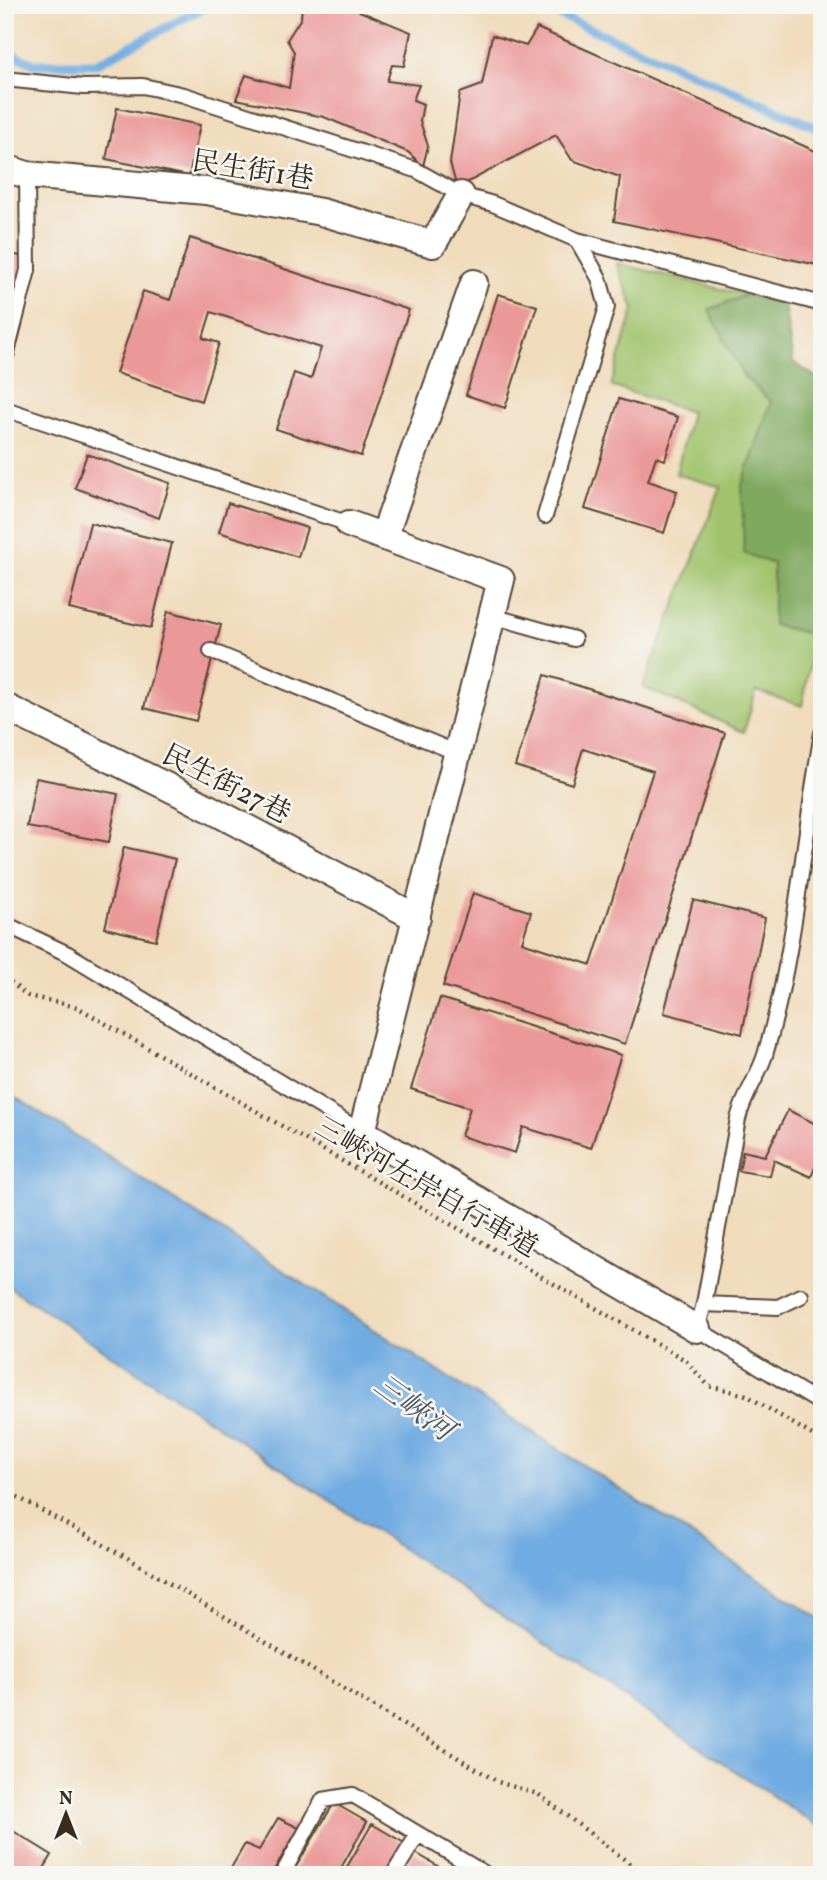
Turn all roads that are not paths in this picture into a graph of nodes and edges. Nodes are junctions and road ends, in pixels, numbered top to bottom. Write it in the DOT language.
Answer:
graph roads {
  1 [pos="5,79"];
  2 [pos="16,172"];
  3 [pos="461,195"];
  4 [pos="577,240"];
  5 [pos="474,283"];
  6 [pos="822,304"];
  7 [pos="5,360"];
  8 [pos="5,409"];
  9 [pos="545,516"];
  10 [pos="349,524"];
  11 [pos="384,536"];
  12 [pos="492,616"];
  13 [pos="574,639"];
  14 [pos="211,651"];
  15 [pos="5,707"];
  16 [pos="822,733"];
  17 [pos="455,752"];
  18 [pos="417,918"];
  19 [pos="5,924"];
  20 [pos="362,1132"];
  21 [pos="801,1296"];
  22 [pos="701,1317"];
  23 [pos="822,1404"];
  24 [pos="418,1833"];
  25 [pos="282,1875"];
  26 [pos="393,1875"];
  27 [pos="487,1875"];
  1 -- 3 [label="lane"];
  2 -- 3 [label="street, 民生街1巷"];
  2 -- 7 [label="lane"];
  3 -- 4 [label="lane"];
  4 -- 6 [label="lane"];
  4 -- 9 [label="lane"];
  5 -- 11 [label="street"];
  8 -- 10 [label="lane"];
  10 -- 11 [label="street"];
  11 -- 12 [label="street"];
  12 -- 13 [label="lane"];
  12 -- 17 [label="street"];
  14 -- 17 [label="lane"];
  15 -- 18 [label="street, 民生街27巷"];
  16 -- 22 [label="lane"];
  17 -- 18 [label="street"];
  18 -- 20 [label="street"];
  19 -- 20 [label="lane"];
  20 -- 22 [label="street"];
  21 -- 22 [label="lane"];
  22 -- 23 [label="lane"];
  24 -- 25 [label="lane"];
  24 -- 26 [label="lane"];
  24 -- 27 [label="lane"];
}
